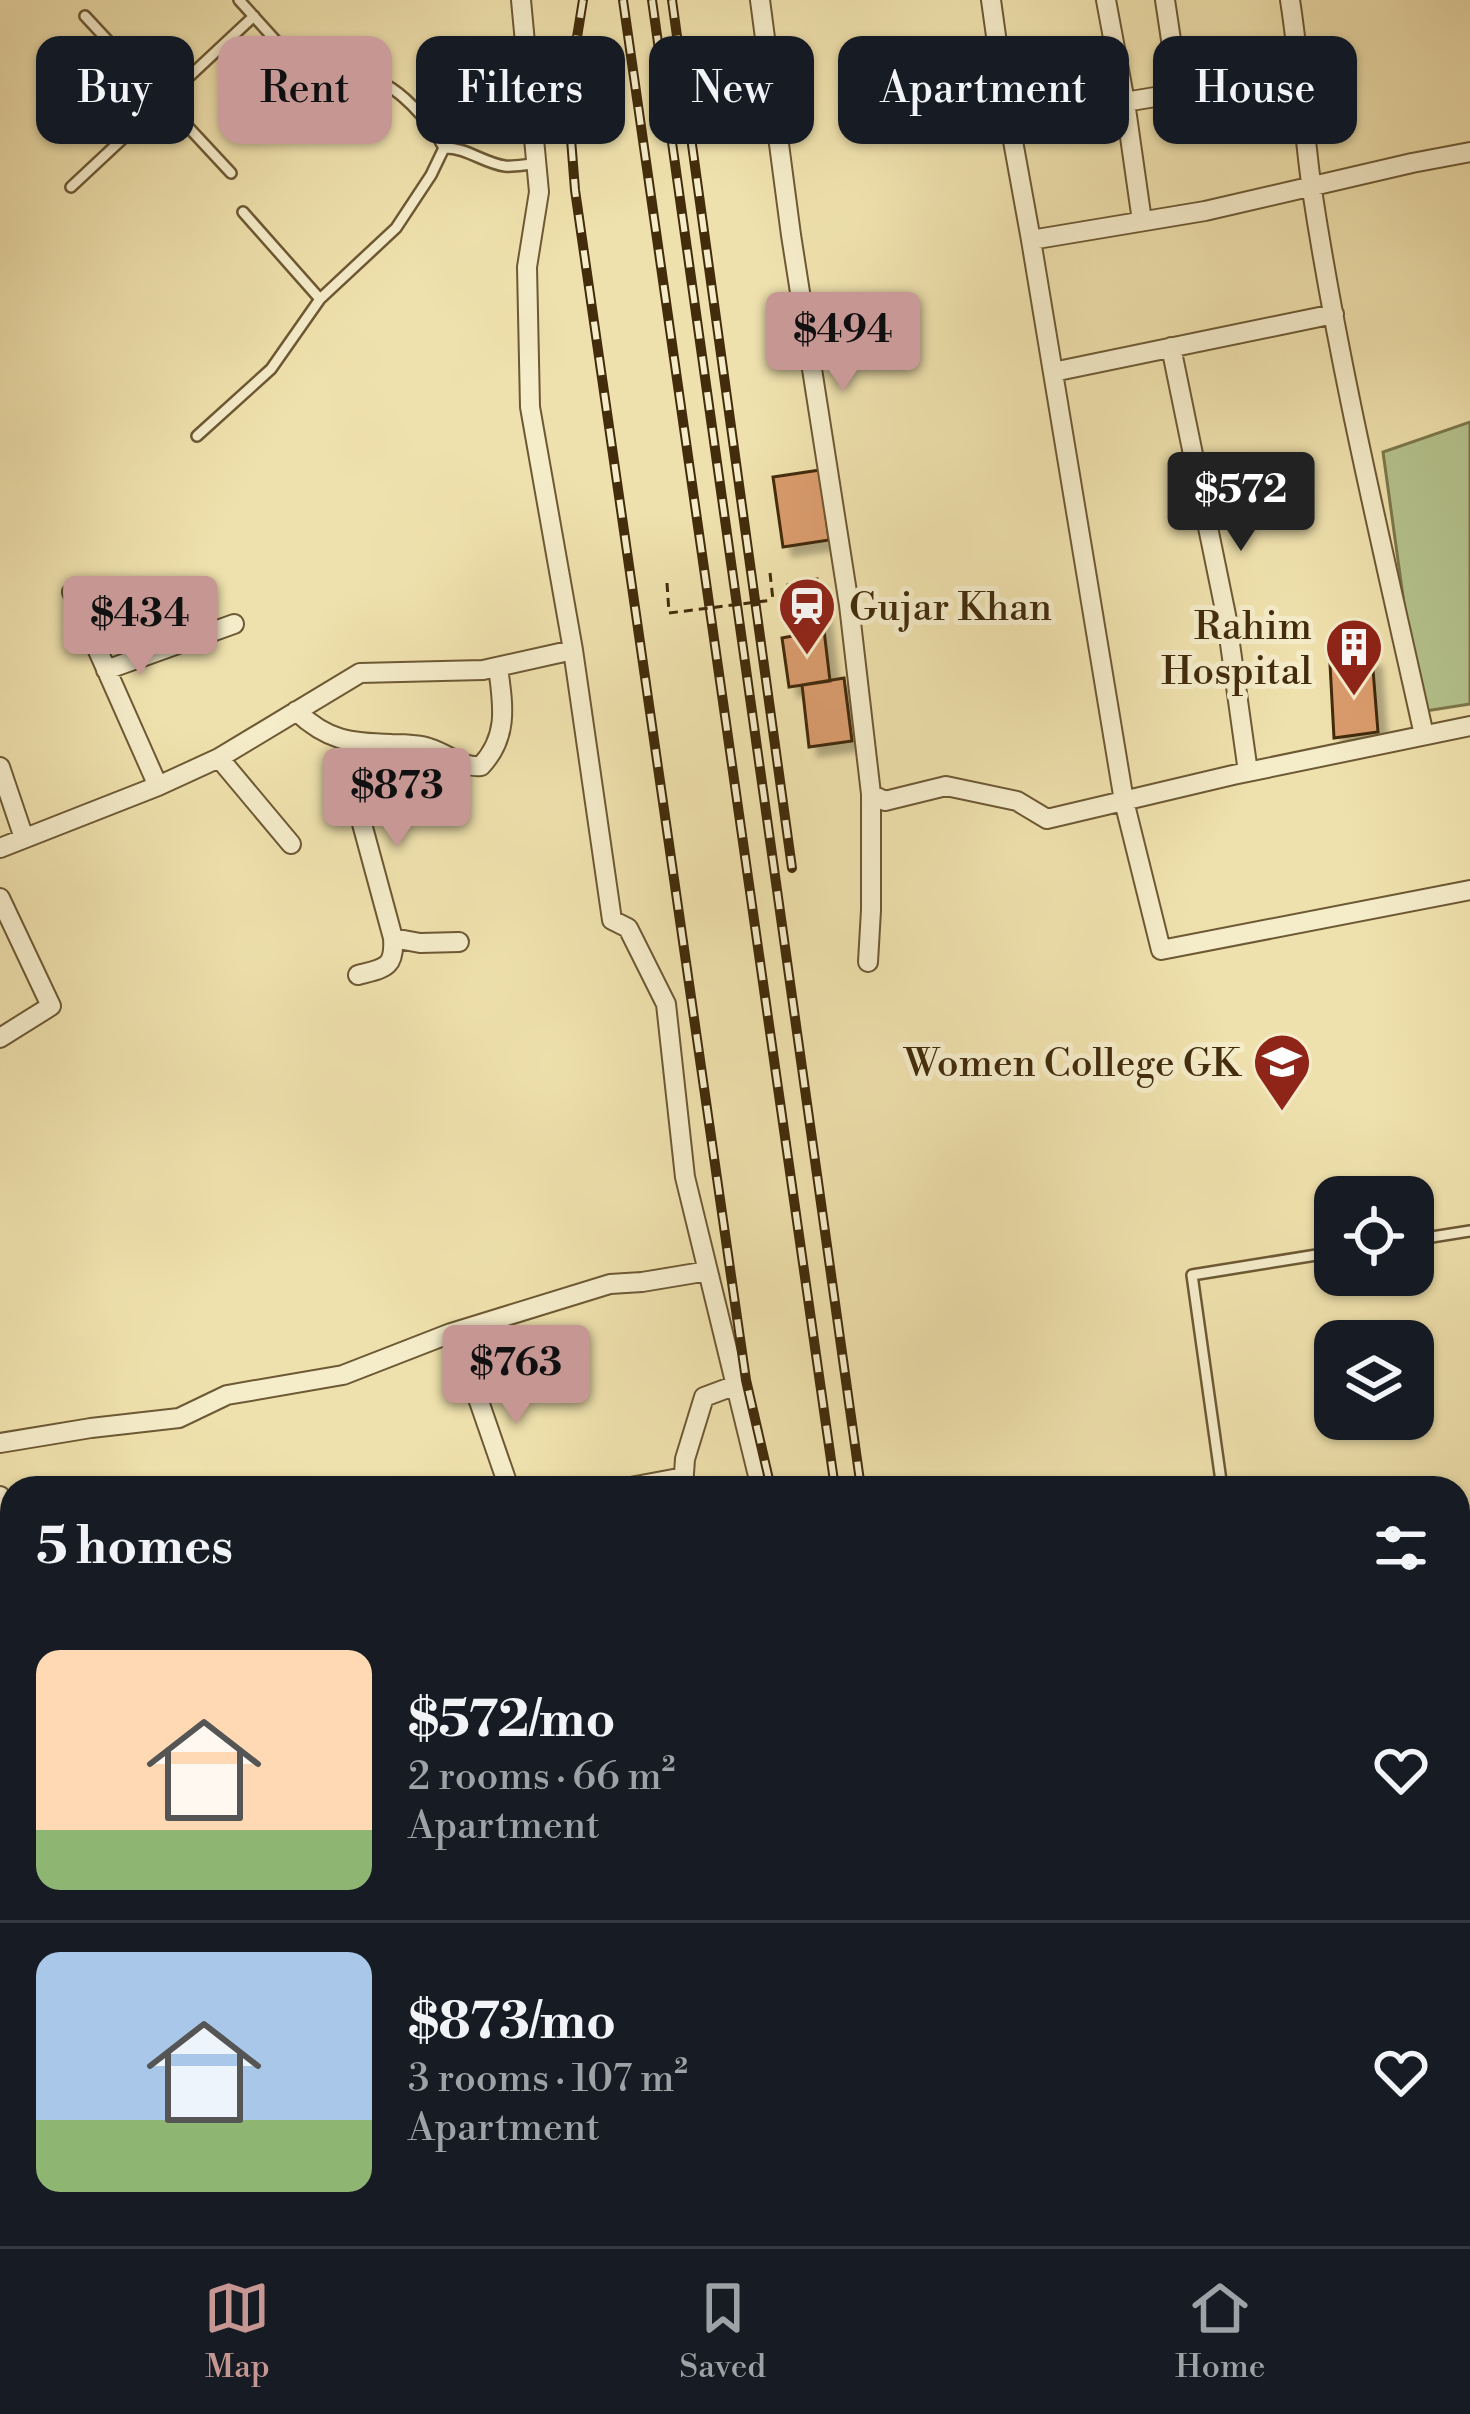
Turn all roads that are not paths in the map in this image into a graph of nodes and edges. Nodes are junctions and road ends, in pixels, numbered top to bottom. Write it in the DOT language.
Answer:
graph roads {
  1 [pos="239,0"];
  2 [pos="521,0"];
  3 [pos="760,0"];
  4 [pos="991,0"];
  5 [pos="1106,0"];
  6 [pos="1166,0"];
  7 [pos="1290,0"];
  8 [pos="85,16"];
  9 [pos="254,16"];
  10 [pos="103,36"];
  11 [pos="1113,36"];
  12 [pos="1171,36"];
  13 [pos="1296,36"];
  14 [pos="194,73"];
  15 [pos="1129,130"];
  16 [pos="194,134"];
  17 [pos="118,144"];
  18 [pos="1308,144"];
  19 [pos="444,148"];
  20 [pos="1469,156"];
  21 [pos="537,164"];
  22 [pos="231,173"];
  23 [pos="71,187"];
  24 [pos="1312,187"];
  25 [pos="243,212"];
  26 [pos="1142,221"];
  27 [pos="1031,240"];
  28 [pos="320,299"];
  29 [pos="1334,314"];
  30 [pos="1171,347"];
  31 [pos="1053,372"];
  32 [pos="197,436"];
  33 [pos="72,592"];
  34 [pos="234,624"];
  35 [pos="573,650"];
  36 [pos="498,667"];
  37 [pos="106,670"];
  38 [pos="296,711"];
  39 [pos="1470,727"];
  40 [pos="1424,735"];
  41 [pos="357,744"];
  42 [pos="218,758"];
  43 [pos="0,767"];
  44 [pos="1248,772"];
  45 [pos="158,786"];
  46 [pos="871,794"];
  47 [pos="1124,801"];
  48 [pos="24,838"];
  49 [pos="291,844"];
  50 [pos="0,848"];
  51 [pos="1470,890"];
  52 [pos="0,898"];
  53 [pos="393,938"];
  54 [pos="459,942"];
  55 [pos="868,962"];
  56 [pos="358,975"];
  57 [pos="0,1038"];
  58 [pos="1470,1231"];
  59 [pos="1434,1237"];
  60 [pos="1314,1255"];
  61 [pos="708,1270"];
  62 [pos="472,1384"];
  63 [pos="736,1385"];
  64 [pos="0,1443"];
  65 [pos="505,1476"];
  66 [pos="684,1476"];
  67 [pos="758,1476"];
  68 [pos="1220,1476"];
  1 -- 9 [label="lane"];
  2 -- 21 [label="street"];
  3 -- 46 [label="street"];
  4 -- 27 [label="street"];
  5 -- 11 [label="street"];
  6 -- 12 [label="street"];
  7 -- 13 [label="street"];
  8 -- 10 [label="lane"];
  9 -- 14 [label="lane"];
  9 -- 19 [label="lane"];
  15 -- 26 [label="street"];
  16 -- 22 [label="lane"];
  17 -- 23 [label="lane"];
  18 -- 24 [label="street"];
  19 -- 21 [label="lane"];
  19 -- 28 [label="lane"];
  20 -- 24 [label="street"];
  21 -- 35 [label="street"];
  24 -- 26 [label="street"];
  24 -- 29 [label="street"];
  25 -- 28 [label="lane"];
  26 -- 27 [label="street"];
  27 -- 31 [label="street"];
  28 -- 32 [label="lane"];
  29 -- 30 [label="street"];
  29 -- 40 [label="street"];
  30 -- 31 [label="street"];
  30 -- 44 [label="street"];
  31 -- 47 [label="street"];
  33 -- 37 [label="street"];
  34 -- 37 [label="street"];
  35 -- 36 [label="street"];
  35 -- 61 [label="street"];
  36 -- 38 [label="street"];
  36 -- 41 [label="street"];
  37 -- 45 [label="street"];
  38 -- 41 [label="street"];
  38 -- 42 [label="street"];
  39 -- 40 [label="street"];
  40 -- 44 [label="street"];
  41 -- 53 [label="street"];
  42 -- 45 [label="street"];
  42 -- 49 [label="street"];
  43 -- 48 [label="street"];
  44 -- 47 [label="street"];
  45 -- 48 [label="street"];
  46 -- 47 [label="street"];
  46 -- 55 [label="street"];
  47 -- 51 [label="street"];
  48 -- 50 [label="street"];
  52 -- 57 [label="street"];
  53 -- 54 [label="street"];
  53 -- 56 [label="street"];
  58 -- 59 [label="lane"];
  60 -- 68 [label="lane"];
  61 -- 63 [label="street"];
  61 -- 64 [label="street"];
  62 -- 65 [label="street"];
  63 -- 66 [label="street"];
  63 -- 67 [label="street"];
}
